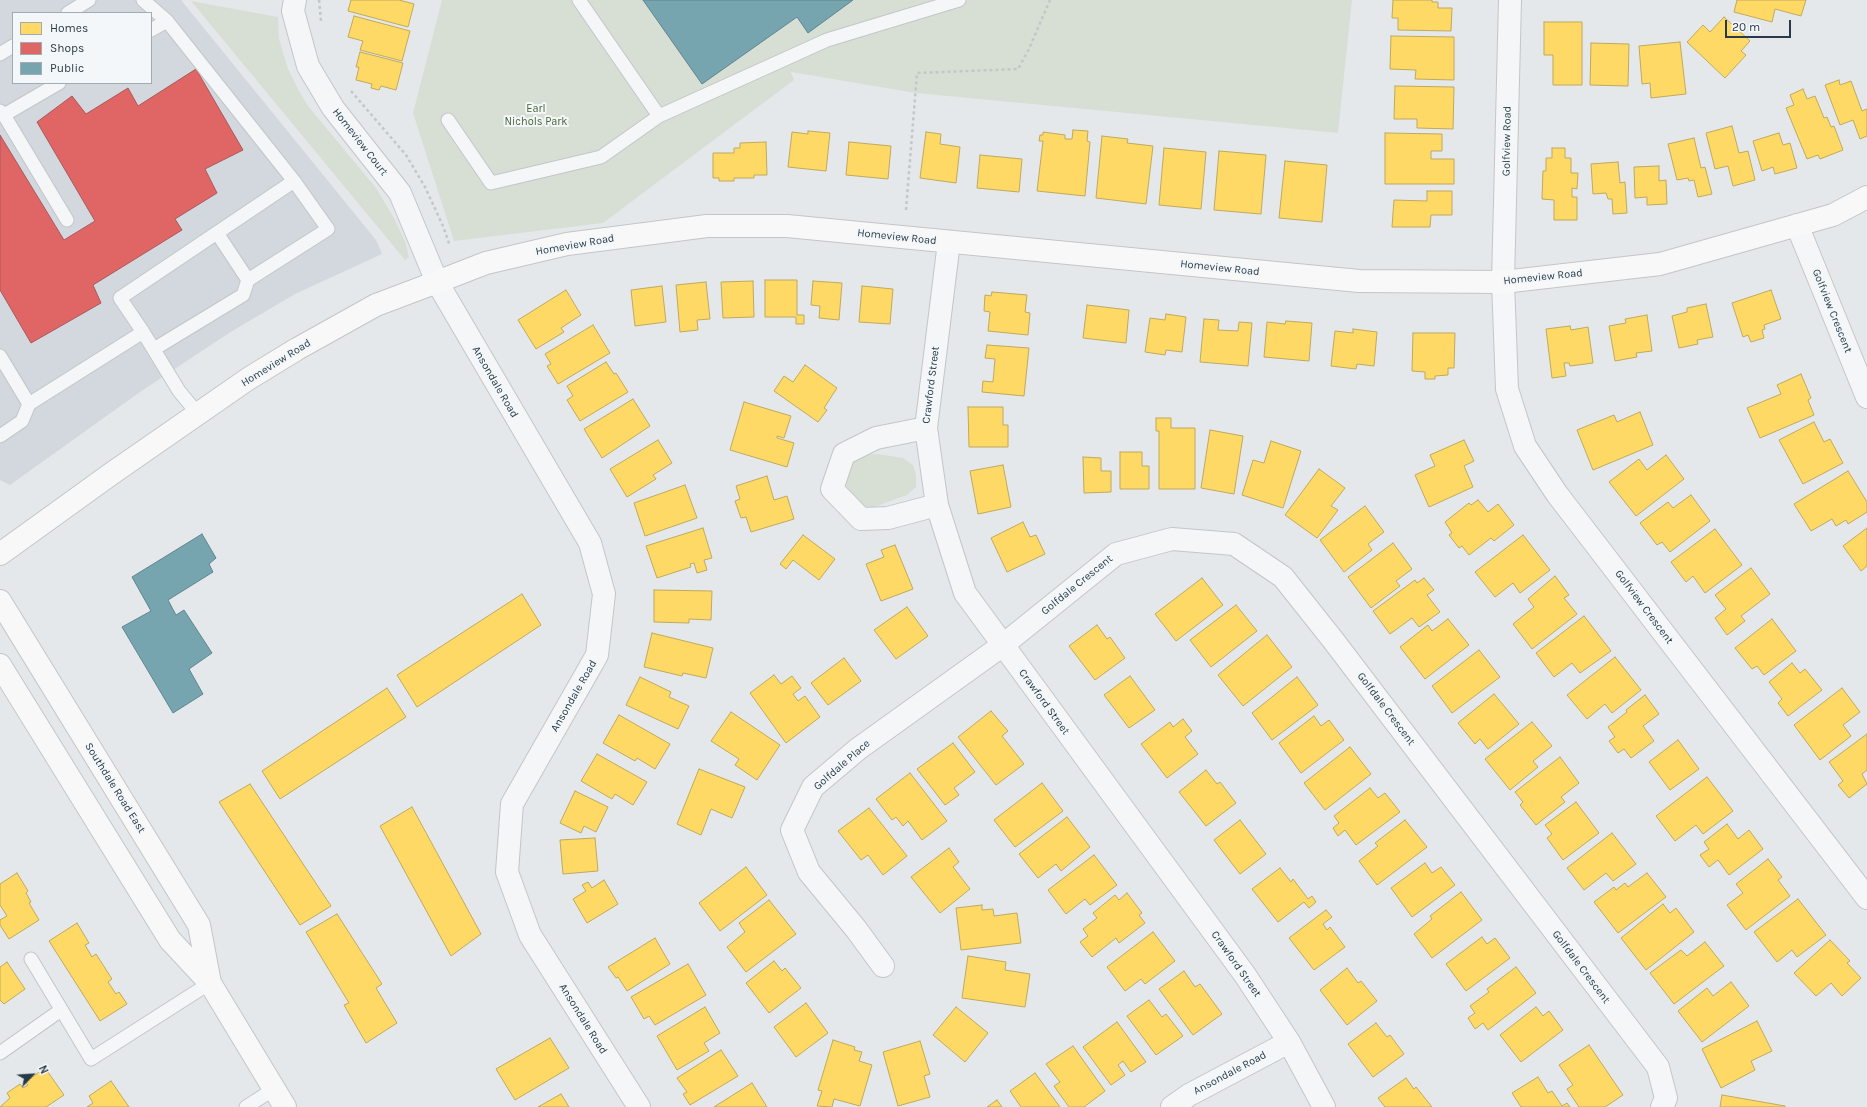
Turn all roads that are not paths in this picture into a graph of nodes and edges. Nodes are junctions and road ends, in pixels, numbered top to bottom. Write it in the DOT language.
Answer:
graph roads {
  1 [pos="90,0"];
  2 [pos="143,0"];
  3 [pos="294,0"];
  4 [pos="579,0"];
  5 [pos="959,0"];
  6 [pos="1510,0"];
  7 [pos="70,12"];
  8 [pos="167,21"];
  9 [pos="152,29"];
  10 [pos="12,47"];
  11 [pos="0,54"];
  12 [pos="57,84"];
  13 [pos="2,113"];
  14 [pos="659,116"];
  15 [pos="448,120"];
  16 [pos="294,181"];
  17 [pos="1867,197"];
  18 [pos="67,220"];
  19 [pos="1797,225"];
  20 [pos="217,233"];
  21 [pos="949,242"];
  22 [pos="248,280"];
  23 [pos="437,282"];
  24 [pos="1503,282"];
  25 [pos="143,332"];
  26 [pos="154,349"];
  27 [pos="0,356"];
  28 [pos="1867,397"];
  29 [pos="29,404"];
  30 [pos="198,414"];
  31 [pos="926,428"];
  32 [pos="0,436"];
  33 [pos="937,505"];
  34 [pos="0,554"];
  35 [pos="0,601"];
  36 [pos="1002,645"];
  37 [pos="0,665"];
  38 [pos="1867,898"];
  39 [pos="31,959"];
  40 [pos="883,966"];
  41 [pos="210,983"];
  42 [pos="61,1010"];
  43 [pos="1289,1042"];
  44 [pos="0,1053"];
  45 [pos="279,1098"];
  46 [pos="246,1107"];
  47 [pos="639,1107"];
  48 [pos="1172,1107"];
  49 [pos="1324,1107"];
  50 [pos="1662,1107"];
  1 -- 7 [label="lane"];
  2 -- 8 [label="lane"];
  3 -- 23 [label="street, Homeview Court"];
  4 -- 14 [label="lane"];
  5 -- 14 [label="lane"];
  6 -- 24 [label="street, Golfview Road"];
  8 -- 9 [label="lane"];
  8 -- 16 [label="lane"];
  10 -- 11 [label="lane"];
  12 -- 13 [label="lane"];
  13 -- 18 [label="lane"];
  14 -- 15 [label="lane"];
  16 -- 20 [label="lane"];
  16 -- 22 [label="lane"];
  17 -- 19 [label="street, Homeview Road"];
  19 -- 24 [label="street, Homeview Road"];
  19 -- 28 [label="street, Golfview Crescent"];
  20 -- 22 [label="lane"];
  20 -- 25 [label="lane"];
  21 -- 23 [label="street, Homeview Road"];
  21 -- 24 [label="street, Homeview Road"];
  21 -- 31 [label="street, Crawford Street"];
  22 -- 26 [label="lane"];
  23 -- 30 [label="street, Homeview Road"];
  23 -- 47 [label="street, Ansondale Road"];
  24 -- 38 [label="street, Golfview Crescent"];
  25 -- 26 [label="lane"];
  25 -- 29 [label="lane"];
  26 -- 30 [label="lane"];
  27 -- 29 [label="lane"];
  29 -- 32 [label="lane"];
  30 -- 34 [label="street, Homeview Road"];
  31 -- 33 [label="street, Crawford Street"];
  31 -- 33 [label="street"];
  33 -- 36 [label="street, Crawford Street"];
  35 -- 41 [label="street, Southdale Road East"];
  36 -- 40 [label="street, Golfdale Place"];
  36 -- 43 [label="street, Crawford Street"];
  36 -- 50 [label="street, Golfdale Crescent"];
  37 -- 41 [label="street, Southdale Road East"];
  39 -- 42 [label="lane"];
  41 -- 42 [label="lane"];
  41 -- 45 [label="street, Southdale Road East"];
  42 -- 44 [label="lane"];
  43 -- 48 [label="street, Ansondale Road"];
  43 -- 49 [label="street, Crawford Street"];
  45 -- 46 [label="lane"];
}
